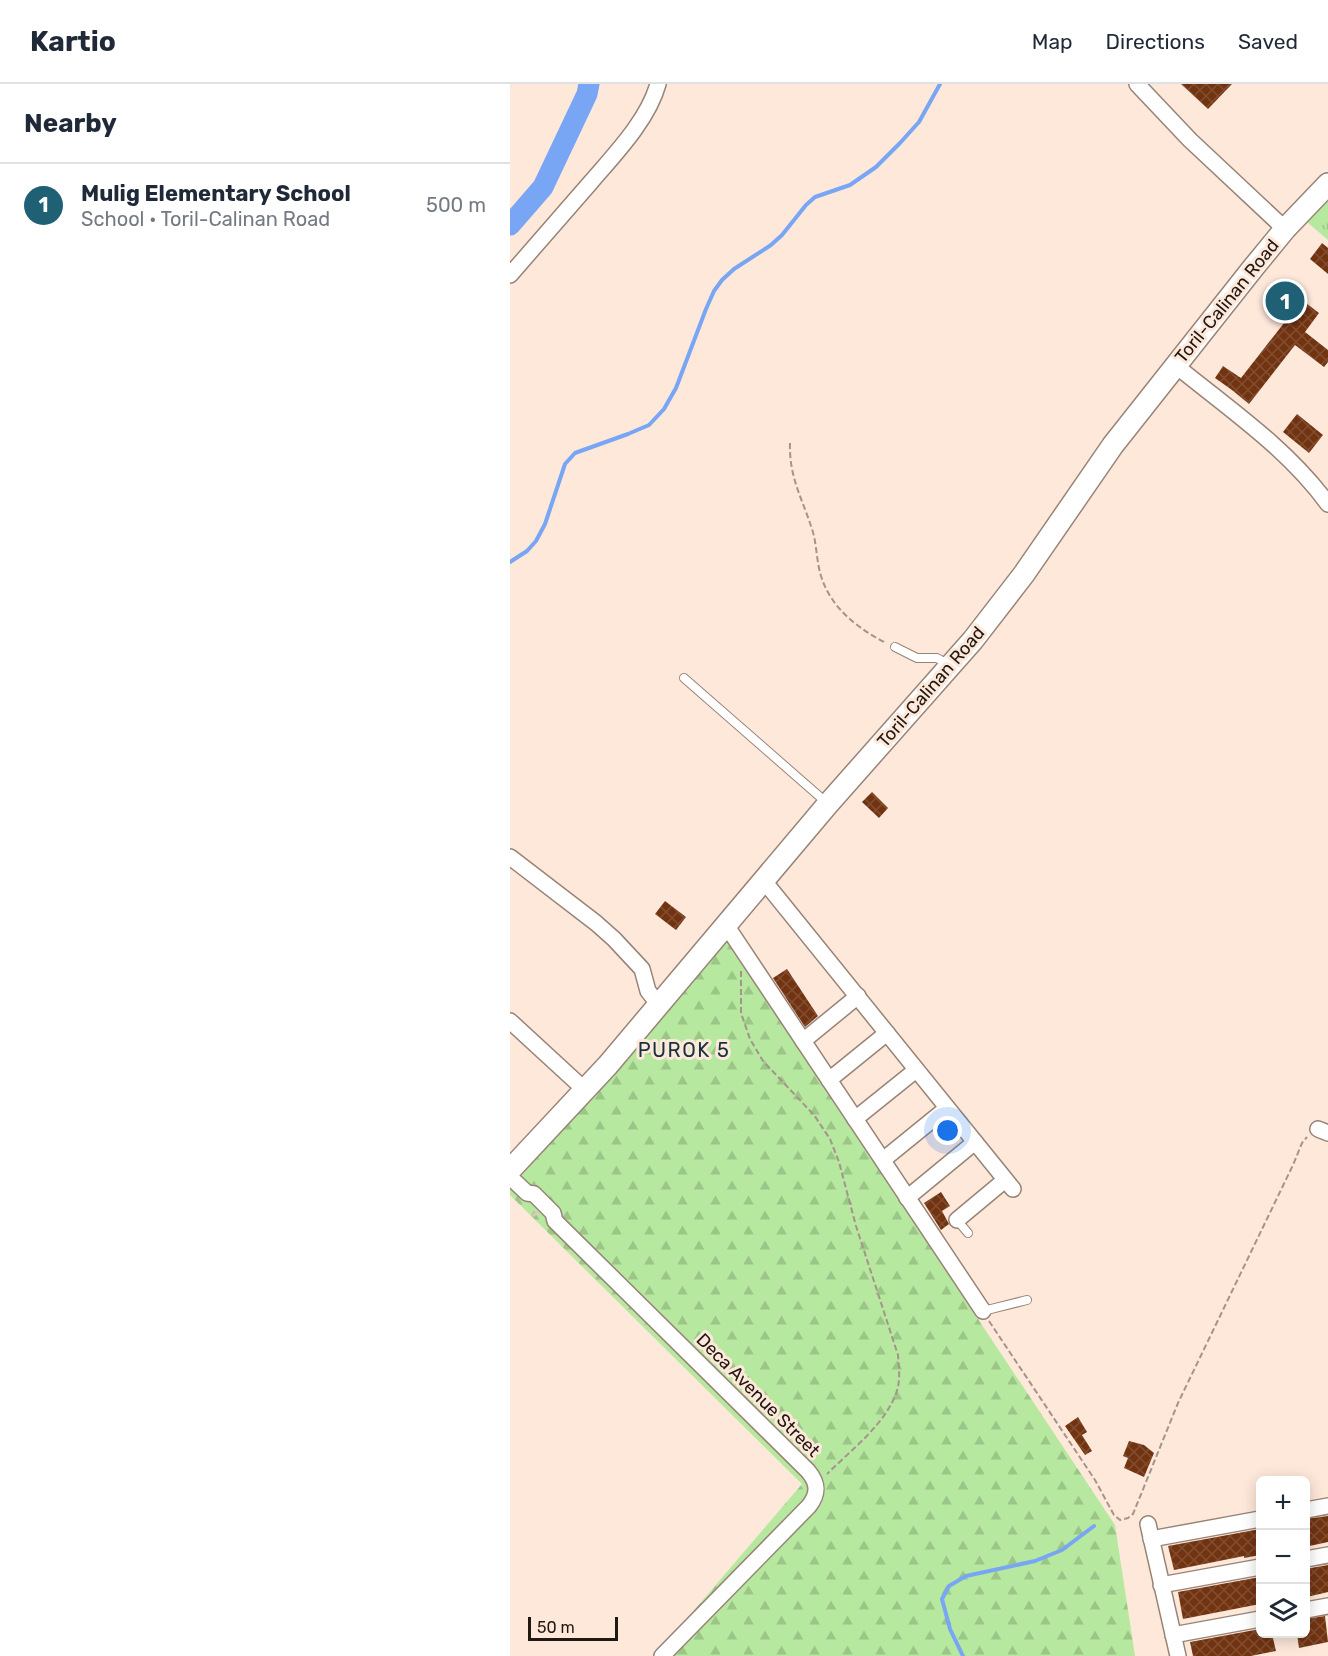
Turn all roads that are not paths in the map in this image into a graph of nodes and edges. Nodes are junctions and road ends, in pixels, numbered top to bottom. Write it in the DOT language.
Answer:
graph roads {
  1 [pos="658,84"];
  2 [pos="1137,84"];
  3 [pos="1328,184"];
  4 [pos="1285,229"];
  5 [pos="510,275"];
  6 [pos="1175,365"];
  7 [pos="1328,504"];
  8 [pos="895,648"];
  9 [pos="950,666"];
  10 [pos="684,678"];
  11 [pos="828,804"];
  12 [pos="510,857"];
  13 [pos="764,881"];
  14 [pos="726,925"];
  15 [pos="858,996"];
  16 [pos="659,1005"];
  17 [pos="510,1021"];
  18 [pos="887,1033"];
  19 [pos="803,1041"];
  20 [pos="916,1070"];
  21 [pos="829,1080"];
  22 [pos="585,1090"];
  23 [pos="947,1108"];
  24 [pos="855,1119"];
  25 [pos="975,1142"];
  26 [pos="883,1160"];
  27 [pos="512,1166"];
  28 [pos="907,1198"];
  29 [pos="957,1220"];
  30 [pos="968,1233"];
  31 [pos="1027,1300"];
  32 [pos="983,1311"];
  33 [pos="1328,1506"];
  34 [pos="1310,1509"];
  35 [pos="1256,1519"];
  36 [pos="1328,1555"];
  37 [pos="1310,1558"];
  38 [pos="1256,1568"];
  39 [pos="1161,1585"];
  40 [pos="1328,1606"];
  41 [pos="1310,1609"];
  42 [pos="1256,1620"];
  43 [pos="1173,1635"];
  44 [pos="662,1656"];
  45 [pos="1178,1656"];
  1 -- 5 [label="street"];
  2 -- 4 [label="street"];
  3 -- 4 [label="main road, Toril-Calinan Road"];
  4 -- 6 [label="main road, Toril-Calinan Road"];
  6 -- 7 [label="street"];
  6 -- 9 [label="main road, Toril-Calinan Road"];
  8 -- 9 [label="lane"];
  9 -- 11 [label="main road, Toril-Calinan Road"];
  10 -- 11 [label="lane"];
  11 -- 13 [label="main road, Toril-Calinan Road"];
  12 -- 16 [label="street"];
  13 -- 14 [label="main road, Toril-Calinan Road"];
  13 -- 15 [label="street"];
  14 -- 16 [label="main road, Toril-Calinan Road"];
  14 -- 19 [label="street"];
  15 -- 18 [label="street"];
  15 -- 19 [label="street"];
  16 -- 22 [label="main road, Toril-Calinan Road"];
  17 -- 22 [label="street"];
  18 -- 20 [label="street"];
  18 -- 21 [label="street"];
  19 -- 21 [label="street"];
  20 -- 23 [label="street"];
  20 -- 24 [label="street"];
  21 -- 24 [label="street"];
  22 -- 27 [label="main road, Toril-Calinan Road"];
  23 -- 25 [label="street"];
  23 -- 26 [label="street"];
  24 -- 26 [label="street"];
  25 -- 28 [label="street"];
  25 -- 29 [label="street"];
  26 -- 28 [label="street"];
  27 -- 44 [label="street, Deca Avenue Street"];
  28 -- 32 [label="street"];
  29 -- 30 [label="lane"];
  31 -- 32 [label="lane"];
  33 -- 34 [label="street"];
  35 -- 39 [label="street"];
  36 -- 37 [label="street"];
  38 -- 39 [label="street"];
  39 -- 43 [label="street"];
  40 -- 41 [label="street"];
  42 -- 43 [label="street"];
  43 -- 45 [label="street"];
}
